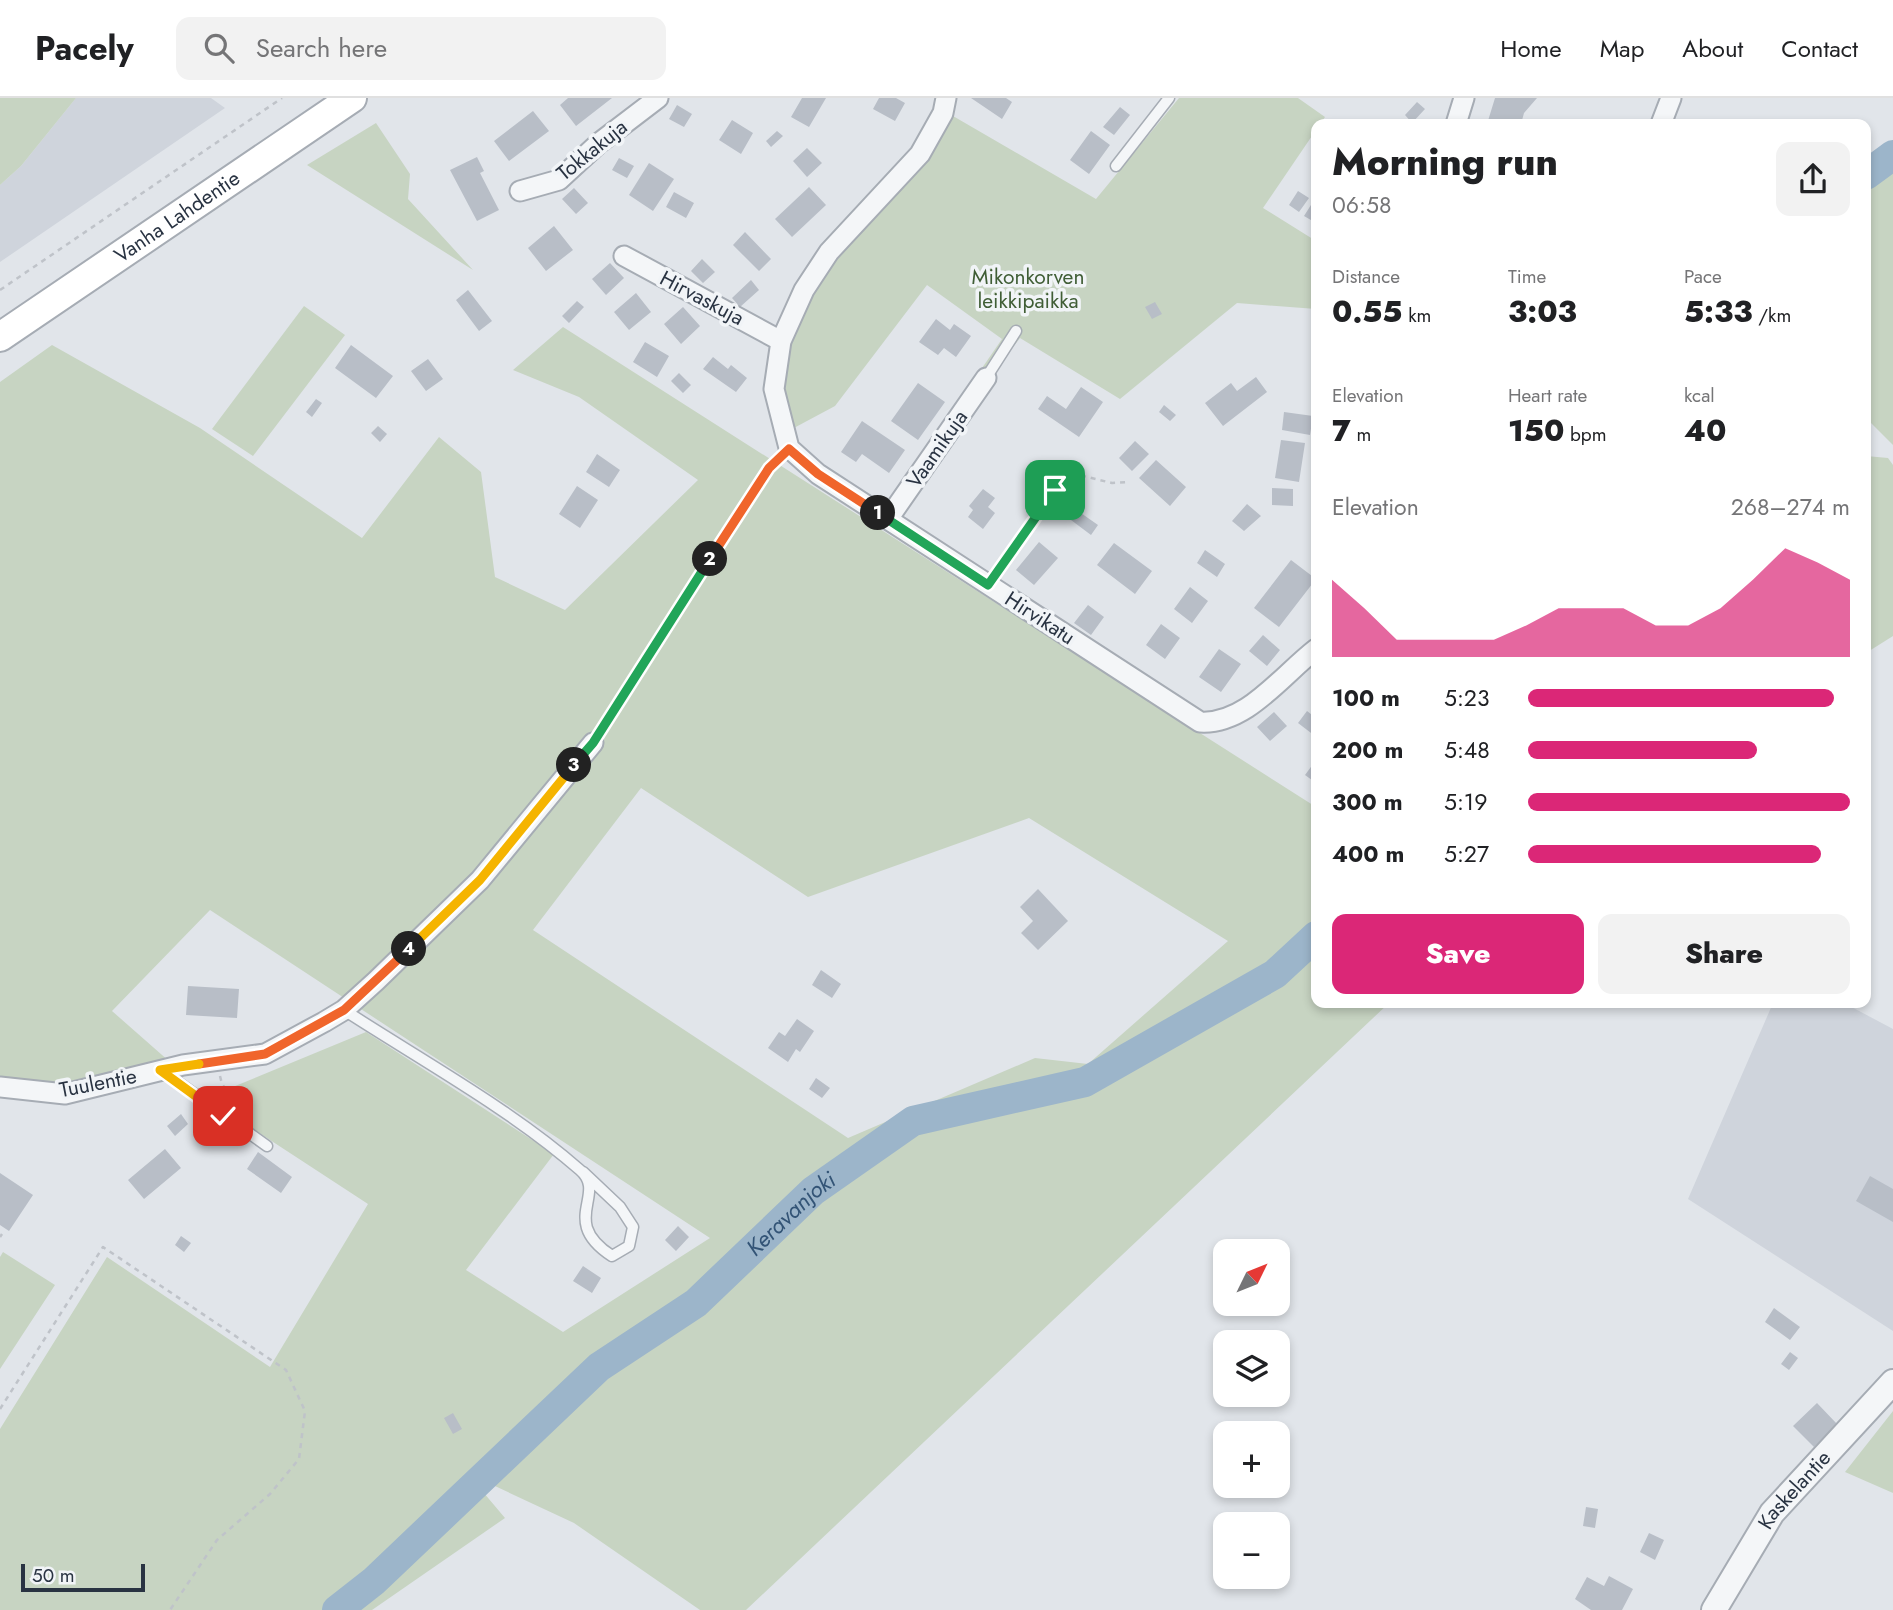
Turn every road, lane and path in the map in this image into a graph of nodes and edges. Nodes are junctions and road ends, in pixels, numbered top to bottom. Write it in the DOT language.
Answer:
graph roads {
  1 [pos="282,98"];
  2 [pos="352,98"];
  3 [pos="659,98"];
  4 [pos="946,98"];
  5 [pos="1169,98"];
  6 [pos="1464,98"];
  7 [pos="1671,98"];
  8 [pos="1458,119"];
  9 [pos="1663,119"];
  10 [pos="1116,166"];
  11 [pos="520,191"];
  12 [pos="624,256"];
  13 [pos="0,290"];
  14 [pos="1016,331"];
  15 [pos="0,337"];
  16 [pos="781,341"];
  17 [pos="986,378"];
  18 [pos="789,449"];
  19 [pos="1130,482"];
  20 [pos="888,519"];
  21 [pos="988,585"];
  22 [pos="1311,653"];
  23 [pos="593,743"];
  24 [pos="344,1010"];
  25 [pos="218,1063"];
  26 [pos="160,1070"];
  27 [pos="0,1087"];
  28 [pos="239,1107"];
  29 [pos="267,1146"];
  30 [pos="583,1172"];
  31 [pos="1893,1382"];
  32 [pos="0,1409"];
  33 [pos="170,1610"];
  34 [pos="1714,1610"];
  1 -- 13 [label="path"];
  2 -- 15 [label="main road, Vanha Lahdentie"];
  3 -- 11 [label="street, Tokkakuja"];
  4 -- 16 [label="street"];
  5 -- 10 [label="lane"];
  6 -- 8 [label="street"];
  7 -- 9 [label="street"];
  12 -- 16 [label="street, Hirvaskuja"];
  14 -- 17 [label="lane"];
  16 -- 18 [label="street"];
  17 -- 20 [label="street, Vaamikuja"];
  18 -- 20 [label="street, Hirvikatu"];
  18 -- 23 [label="path"];
  19 -- 21 [label="path"];
  20 -- 21 [label="street, Hirvikatu"];
  21 -- 22 [label="street, Hirvikatu"];
  23 -- 24 [label="street, Tuulentie"];
  24 -- 25 [label="street, Tuulentie"];
  24 -- 30 [label="lane"];
  25 -- 26 [label="street, Tuulentie"];
  25 -- 28 [label="path"];
  26 -- 27 [label="street, Tuulentie"];
  26 -- 29 [label="lane"];
  30 -- 30 [label="lane"];
  31 -- 34 [label="street, Kaskelantie"];
  32 -- 33 [label="path"];
}
